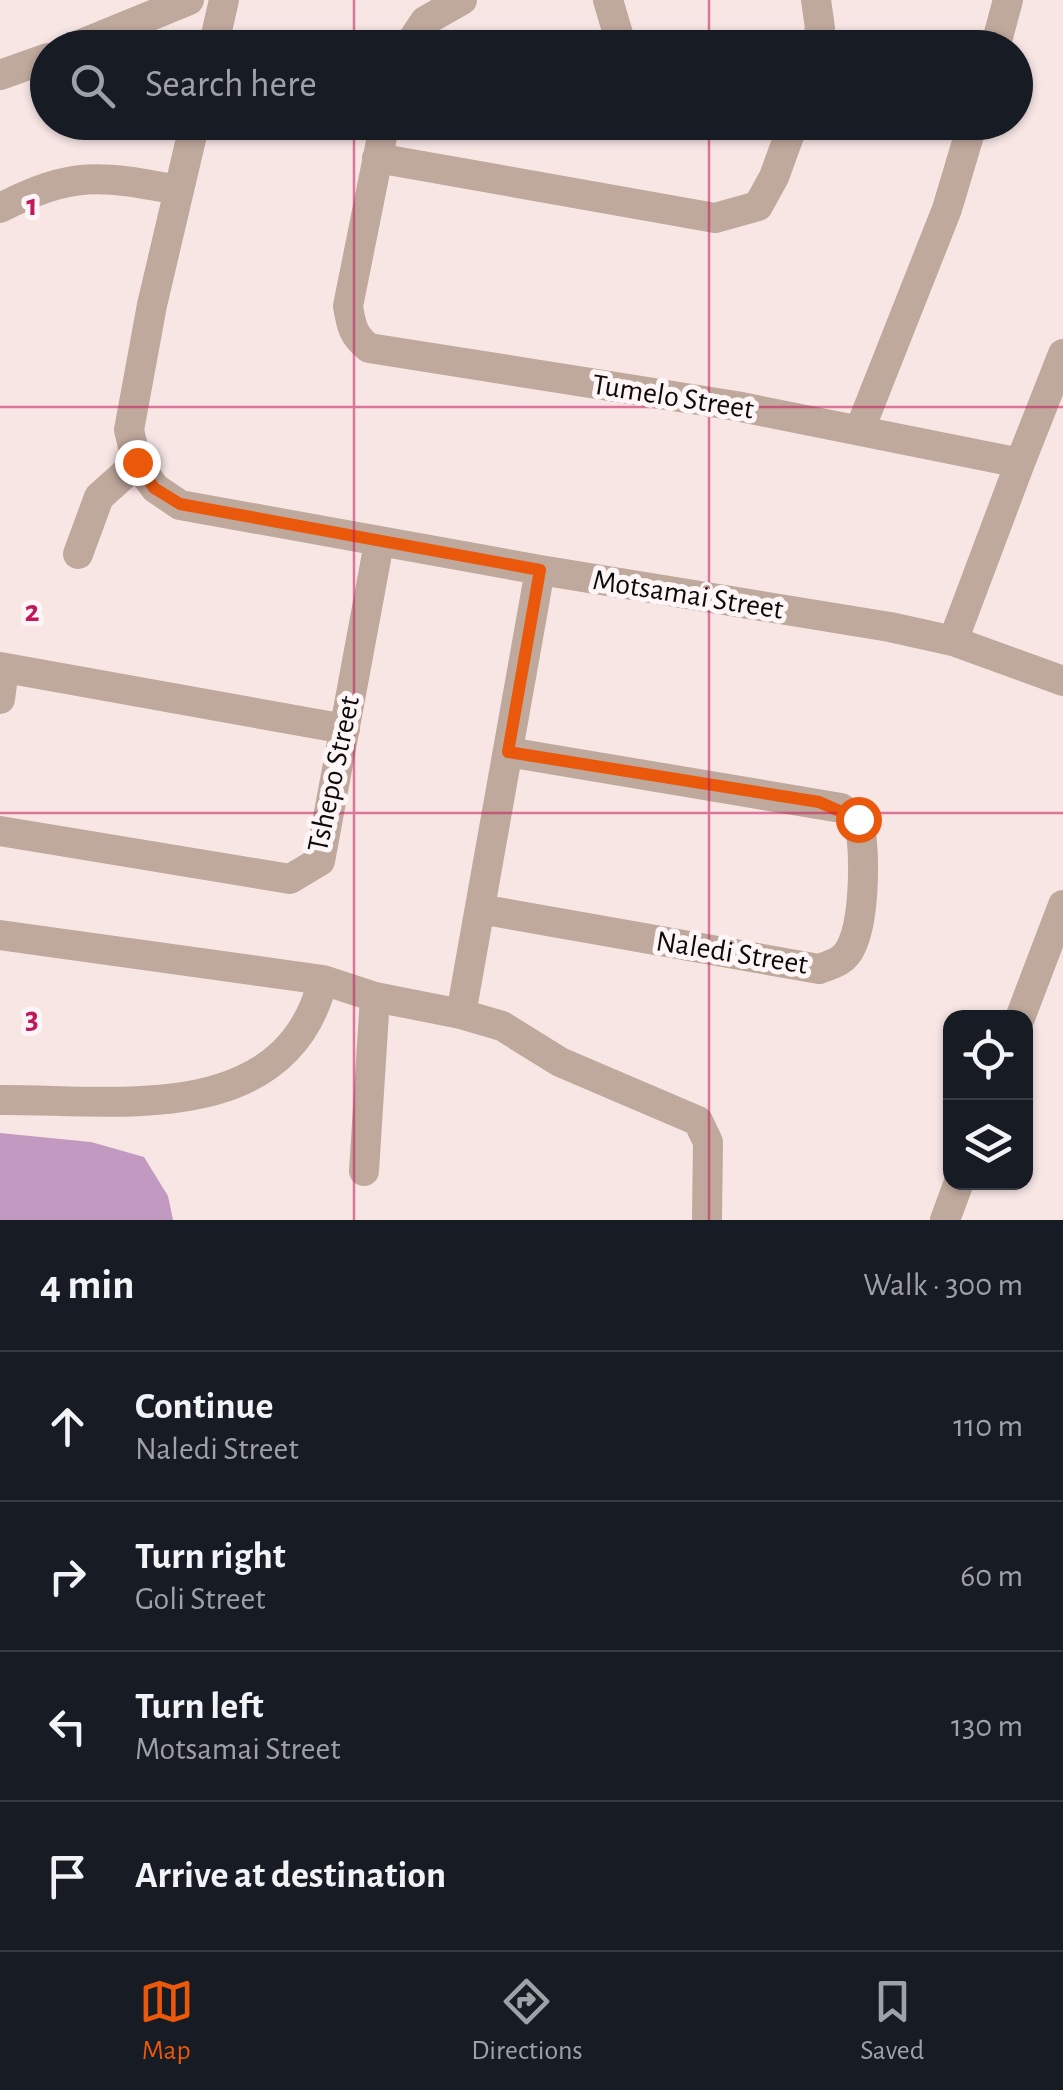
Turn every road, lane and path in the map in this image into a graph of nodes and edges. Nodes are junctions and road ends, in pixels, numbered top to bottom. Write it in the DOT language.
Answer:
graph roads {
  1 [pos="189,0"];
  2 [pos="224,0"];
  3 [pos="462,0"];
  4 [pos="608,0"];
  5 [pos="816,0"];
  6 [pos="1008,0"];
  7 [pos="116,30"];
  8 [pos="216,30"];
  9 [pos="419,30"];
  10 [pos="616,30"];
  11 [pos="820,30"];
  12 [pos="999,30"];
  13 [pos="30,64"];
  14 [pos="0,75"];
  15 [pos="190,140"];
  16 [pos="382,140"];
  17 [pos="787,140"];
  18 [pos="967,140"];
  19 [pos="378,158"];
  20 [pos="178,190"];
  21 [pos="0,208"];
  22 [pos="1063,354"];
  23 [pos="860,429"];
  24 [pos="137,462"];
  25 [pos="1020,462"];
  26 [pos="380,543"];
  27 [pos="78,554"];
  28 [pos="540,570"];
  29 [pos="953,642"];
  30 [pos="2,668"];
  31 [pos="1063,680"];
  32 [pos="0,699"];
  33 [pos="345,729"];
  34 [pos="508,752"];
  35 [pos="0,831"];
  36 [pos="1063,905"];
  37 [pos="480,909"];
  38 [pos="0,934"];
  39 [pos="323,980"];
  40 [pos="375,998"];
  41 [pos="1023,1010"];
  42 [pos="461,1014"];
  43 [pos="0,1100"];
  44 [pos="364,1171"];
  45 [pos="955,1190"];
  46 [pos="708,1220"];
  47 [pos="945,1220"];
  1 -- 7 [label="street"];
  2 -- 8 [label="street"];
  3 -- 9 [label="street"];
  4 -- 10 [label="street"];
  5 -- 11 [label="street"];
  6 -- 12 [label="street"];
  13 -- 14 [label="street"];
  15 -- 20 [label="street"];
  16 -- 19 [label="street, Tumelo Street"];
  17 -- 19 [label="street"];
  18 -- 23 [label="street"];
  19 -- 23 [label="street, Tumelo Street"];
  20 -- 21 [label="street"];
  20 -- 24 [label="street"];
  22 -- 25 [label="street"];
  23 -- 25 [label="street, Tumelo Street"];
  24 -- 26 [label="street, Motsamai Street"];
  24 -- 27 [label="street"];
  25 -- 29 [label="street"];
  26 -- 28 [label="street, Motsamai Street"];
  26 -- 33 [label="street, Tshepo Street"];
  28 -- 29 [label="street, Motsamai Street"];
  28 -- 34 [label="street"];
  29 -- 31 [label="street, Motsamai Street"];
  30 -- 32 [label="street"];
  30 -- 33 [label="street"];
  33 -- 35 [label="street, Tshepo Street"];
  34 -- 37 [label="street"];
  34 -- 37 [label="street, Naledi Street"];
  36 -- 41 [label="street"];
  37 -- 42 [label="street"];
  38 -- 39 [label="street"];
  39 -- 40 [label="street"];
  39 -- 43 [label="street"];
  40 -- 42 [label="street"];
  40 -- 44 [label="street"];
  42 -- 46 [label="street"];
  45 -- 47 [label="street"];
}
